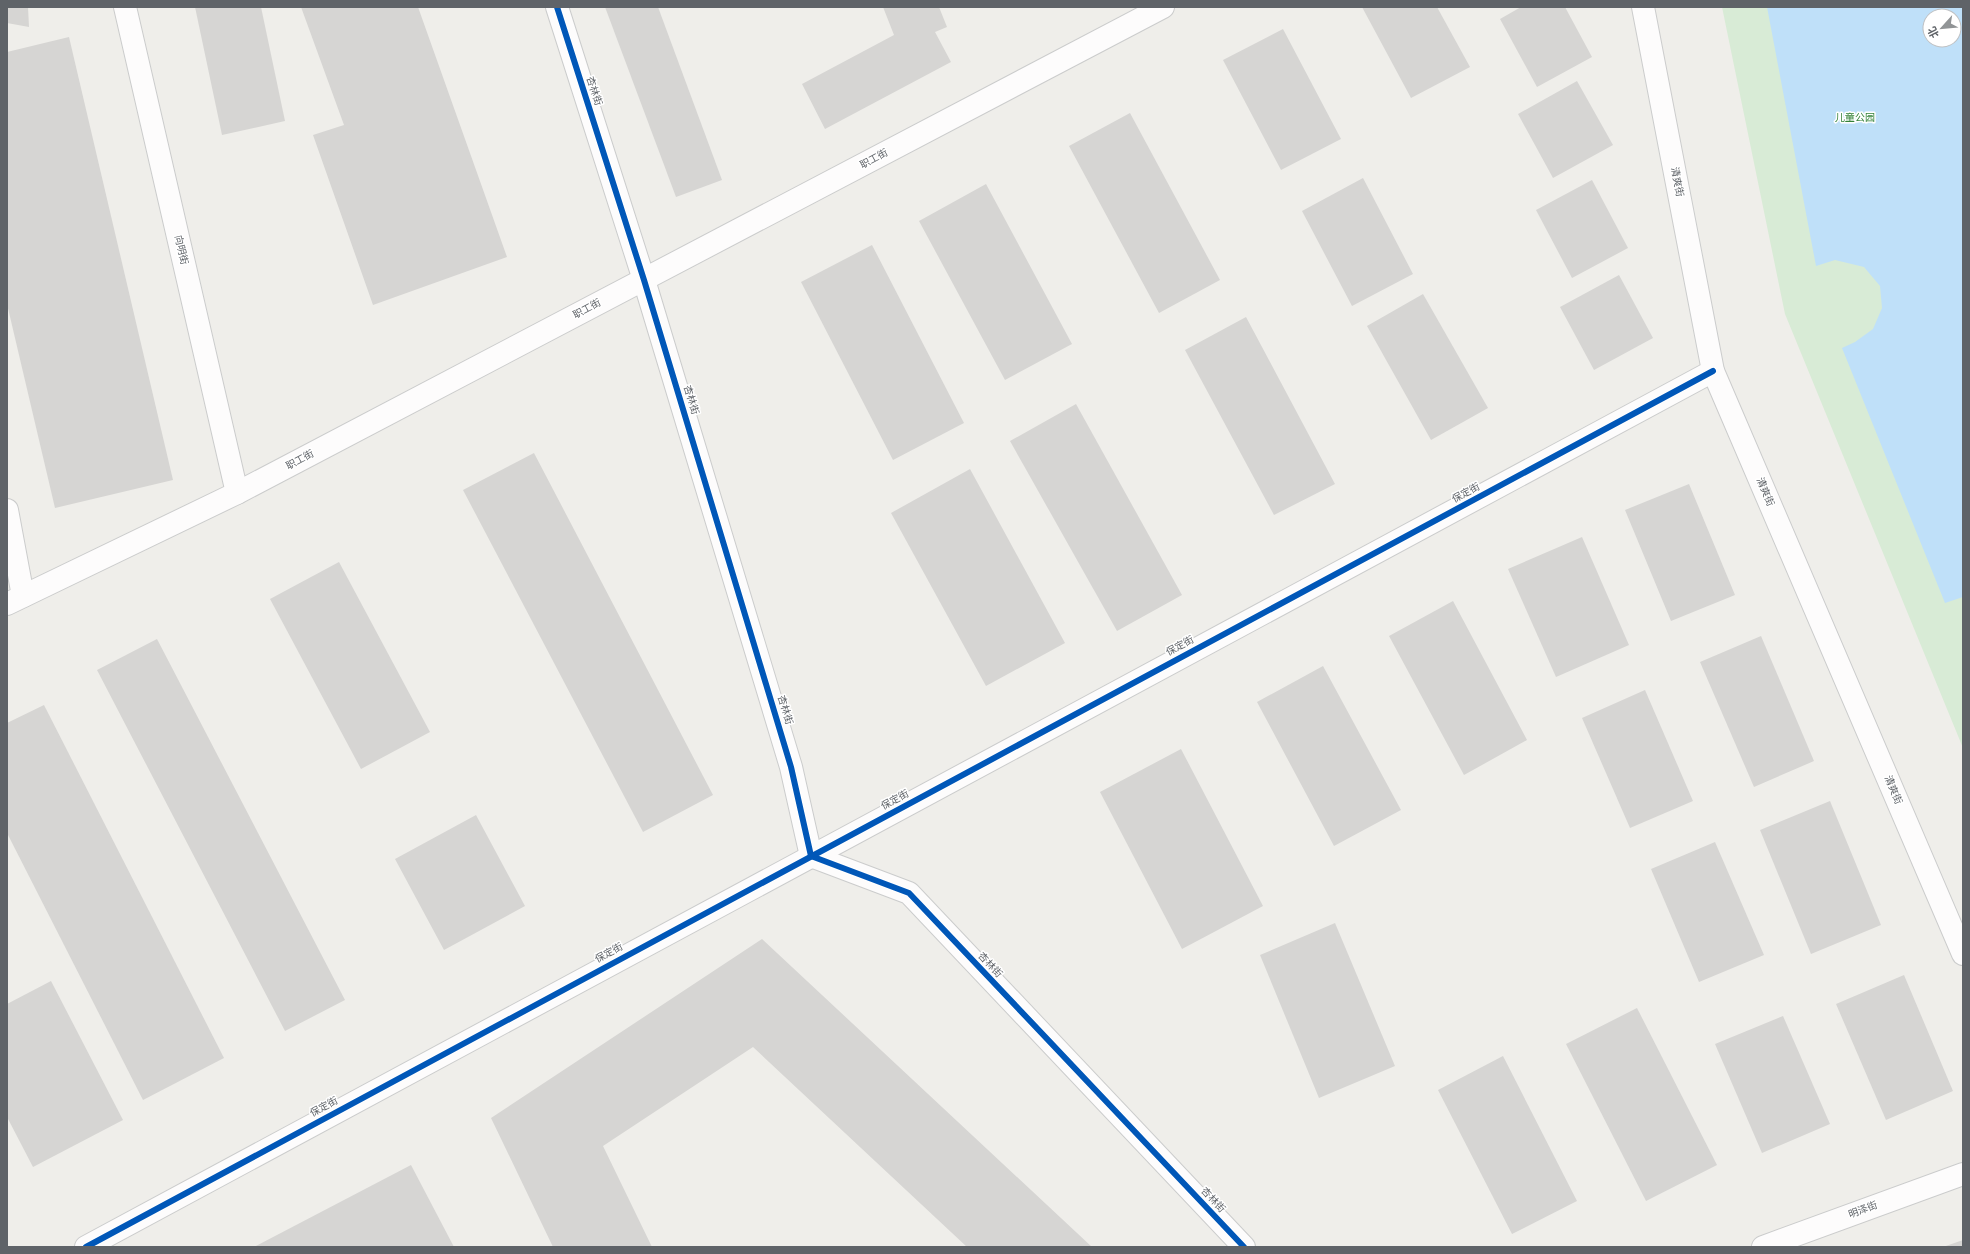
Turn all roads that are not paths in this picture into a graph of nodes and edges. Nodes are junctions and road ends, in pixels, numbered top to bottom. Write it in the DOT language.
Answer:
graph roads {
  1 [pos="125,7"];
  2 [pos="557,7"];
  3 [pos="1163,7"];
  4 [pos="1643,7"];
  5 [pos="644,280"];
  6 [pos="1713,371"];
  7 [pos="237,493"];
  8 [pos="7,510"];
  9 [pos="15,600"];
  10 [pos="811,856"];
  11 [pos="1963,954"];
  12 [pos="1963,1174"];
  13 [pos="86,1247"];
  14 [pos="1244,1247"];
  15 [pos="1763,1247"];
  1 -- 7 [label="street, 向明街"];
  2 -- 5 [label="street, 杏林街"];
  3 -- 5 [label="street, 职工街"];
  4 -- 6 [label="street, 清爽街"];
  5 -- 7 [label="street, 职工街"];
  5 -- 10 [label="street, 杏林街"];
  6 -- 10 [label="street, 保定街"];
  6 -- 11 [label="street, 清爽街"];
  7 -- 9 [label="street, 职工街"];
  8 -- 9 [label="street"];
  10 -- 13 [label="street, 保定街"];
  10 -- 14 [label="street, 杏林街"];
  12 -- 15 [label="street, 明泽街"];
}
